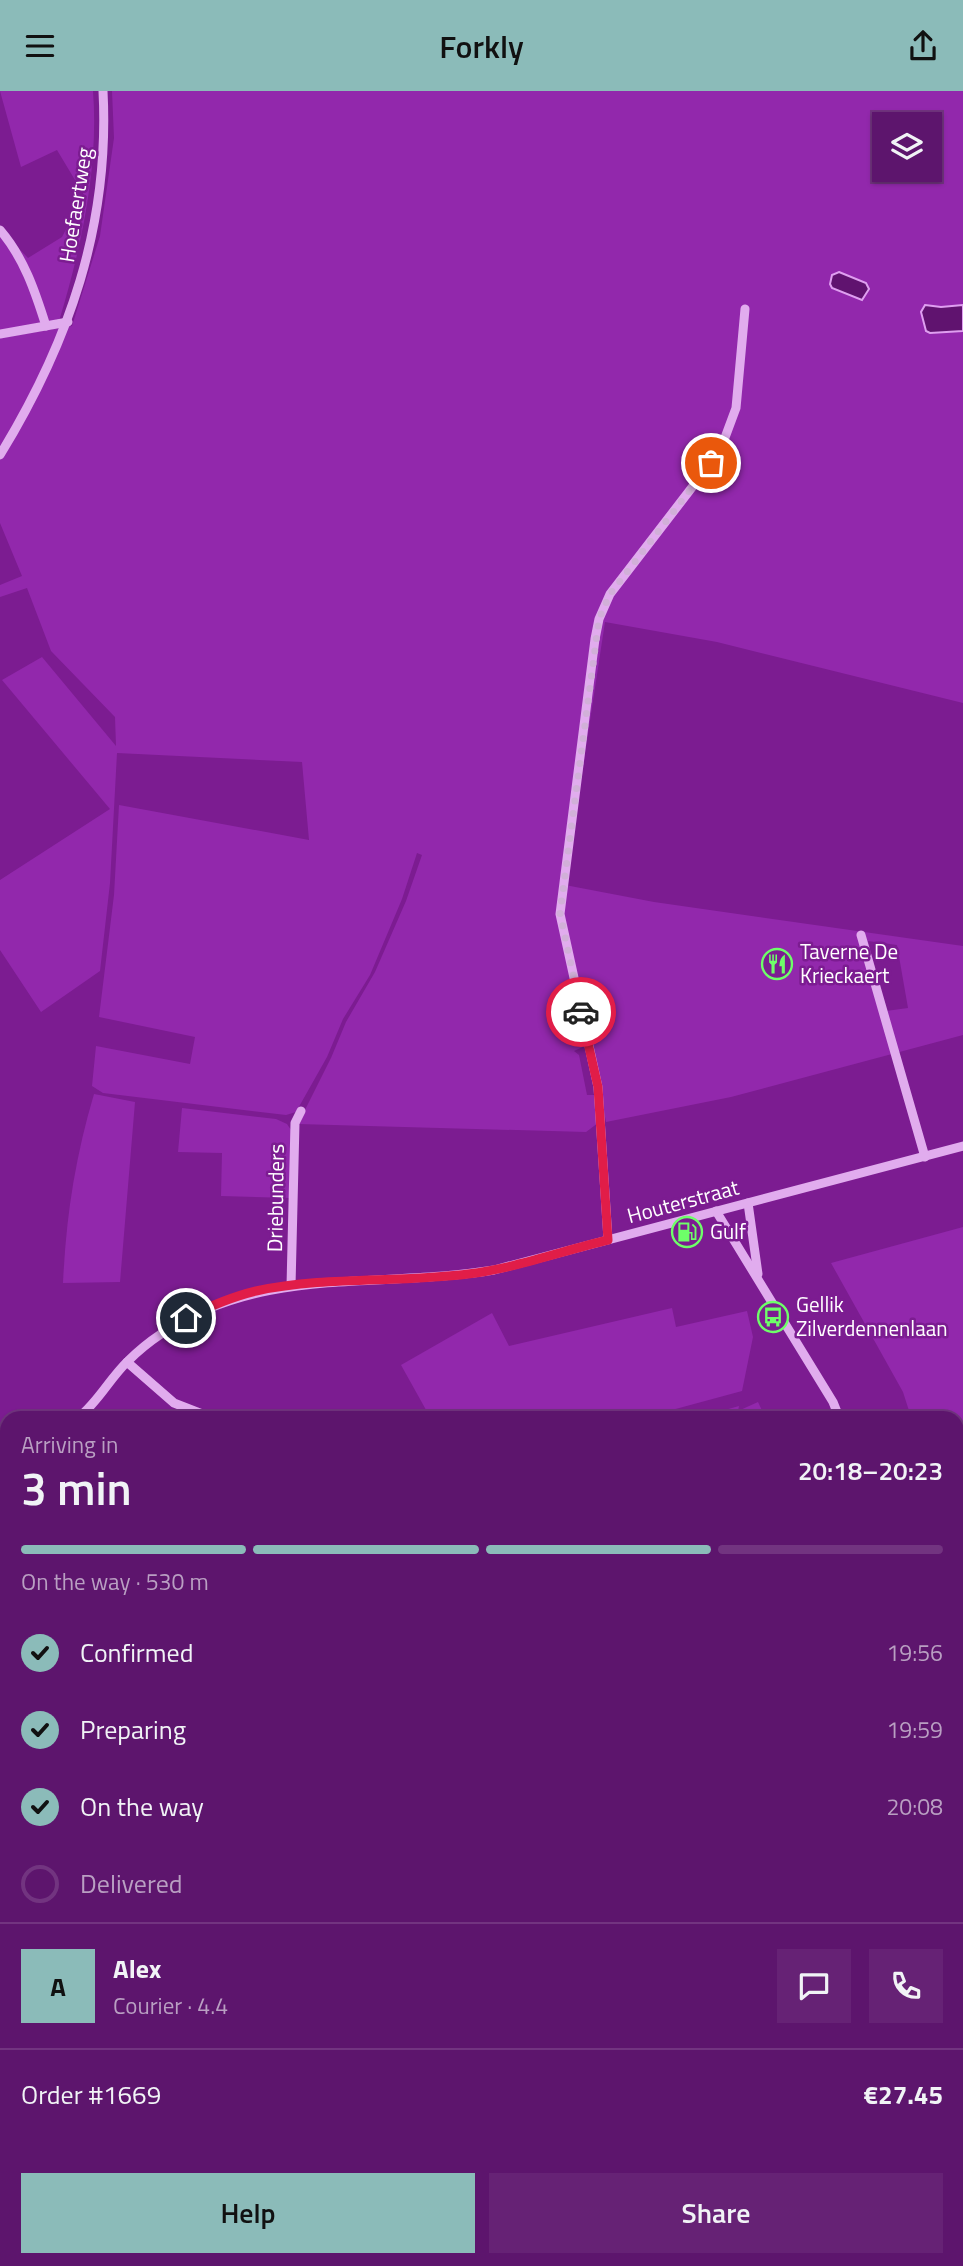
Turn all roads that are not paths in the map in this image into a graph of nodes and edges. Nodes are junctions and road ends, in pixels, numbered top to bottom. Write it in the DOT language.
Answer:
graph roads {
  1 [pos="103,91"];
  2 [pos="0,230"];
  3 [pos="745,309"];
  4 [pos="68,322"];
  5 [pos="46,326"];
  6 [pos="0,334"];
  7 [pos="0,456"];
  8 [pos="861,935"];
  9 [pos="301,1111"];
  10 [pos="963,1146"];
  11 [pos="925,1157"];
  12 [pos="748,1203"];
  13 [pos="716,1211"];
  14 [pos="608,1240"];
  15 [pos="759,1279"];
  16 [pos="291,1286"];
  17 [pos="127,1362"];
  18 [pos="84,1411"];
  19 [pos="195,1411"];
  20 [pos="837,1411"];
  1 -- 4 [label="street, Hoefaertweg"];
  2 -- 5 [label="street"];
  3 -- 14 [label="street"];
  4 -- 5 [label="street"];
  4 -- 7 [label="street, Hoefaertweg"];
  5 -- 6 [label="street"];
  8 -- 11 [label="street"];
  9 -- 16 [label="street, Driebunders"];
  10 -- 11 [label="street, Houterstraat"];
  11 -- 12 [label="street, Houterstraat"];
  12 -- 13 [label="street, Houterstraat"];
  12 -- 15 [label="street"];
  13 -- 14 [label="street, Houterstraat"];
  13 -- 15 [label="street"];
  14 -- 16 [label="street, Houterstraat"];
  15 -- 20 [label="street"];
  16 -- 17 [label="street, Houterstraat"];
  17 -- 18 [label="street, Houterstraat"];
  17 -- 19 [label="street"];
}
